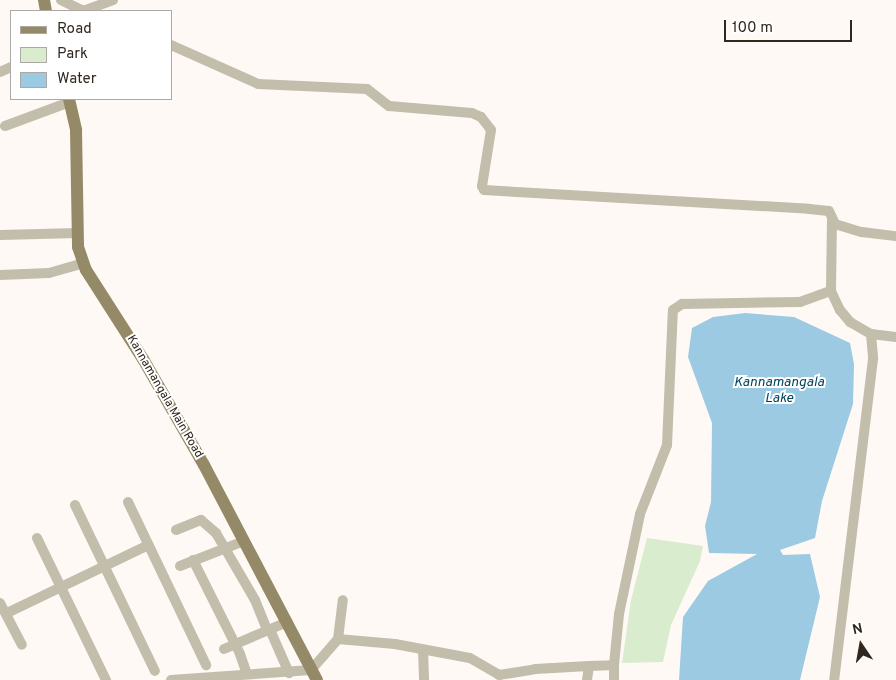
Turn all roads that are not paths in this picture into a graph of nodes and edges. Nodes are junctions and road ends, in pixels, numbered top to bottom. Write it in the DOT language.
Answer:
graph roads {
  1 [pos="61,0"];
  2 [pos="113,0"];
  3 [pos="82,10"];
  4 [pos="87,10"];
  5 [pos="172,45"];
  6 [pos="69,100"];
  7 [pos="5,126"];
  8 [pos="832,218"];
  9 [pos="78,233"];
  10 [pos="0,235"];
  11 [pos="896,236"];
  12 [pos="84,263"];
  13 [pos="0,275"];
  14 [pos="831,291"];
  15 [pos="871,334"];
  16 [pos="896,337"];
  17 [pos="128,502"];
  18 [pos="74,505"];
  19 [pos="176,530"];
  20 [pos="37,538"];
  21 [pos="244,541"];
  22 [pos="148,545"];
  23 [pos="226,549"];
  24 [pos="194,560"];
  25 [pos="104,566"];
  26 [pos="180,566"];
  27 [pos="61,587"];
  28 [pos="343,600"];
  29 [pos="0,603"];
  30 [pos="7,613"];
  31 [pos="287,622"];
  32 [pos="267,628"];
  33 [pos="338,639"];
  34 [pos="235,644"];
  35 [pos="22,645"];
  36 [pos="224,649"];
  37 [pos="423,650"];
  38 [pos="206,665"];
  39 [pos="589,666"];
  40 [pos="614,666"];
  41 [pos="155,672"];
  42 [pos="289,673"];
  43 [pos="247,674"];
  44 [pos="314,675"];
  45 [pos="106,680"];
  46 [pos="173,680"];
  47 [pos="424,680"];
  48 [pos="587,680"];
  49 [pos="614,680"];
  50 [pos="834,680"];
  1 -- 3 [label="street"];
  2 -- 4 [label="street"];
  5 -- 8 [label="street"];
  6 -- 7 [label="street"];
  6 -- 9 [label="main road, Kannamangala Main Road"];
  8 -- 11 [label="street"];
  8 -- 14 [label="street"];
  9 -- 10 [label="street"];
  9 -- 12 [label="main road, Kannamangala Main Road"];
  12 -- 13 [label="street"];
  12 -- 21 [label="main road, Kannamangala Main Road"];
  14 -- 15 [label="street"];
  14 -- 40 [label="street"];
  15 -- 16 [label="street"];
  15 -- 50 [label="street"];
  17 -- 22 [label="street"];
  18 -- 25 [label="street"];
  19 -- 23 [label="street"];
  20 -- 27 [label="street"];
  21 -- 23 [label="street"];
  21 -- 31 [label="main road, Kannamangala Main Road"];
  22 -- 25 [label="street"];
  22 -- 38 [label="street"];
  23 -- 24 [label="street"];
  23 -- 32 [label="street"];
  24 -- 26 [label="street"];
  24 -- 34 [label="street"];
  25 -- 27 [label="street"];
  25 -- 41 [label="street"];
  27 -- 30 [label="street"];
  27 -- 45 [label="street"];
  28 -- 33 [label="street"];
  29 -- 30 [label="street"];
  30 -- 35 [label="street"];
  31 -- 32 [label="street"];
  31 -- 44 [label="main road, Kannamangala Main Road"];
  32 -- 34 [label="street"];
  32 -- 42 [label="street"];
  33 -- 37 [label="street"];
  33 -- 44 [label="street"];
  34 -- 36 [label="street"];
  34 -- 43 [label="street"];
  37 -- 39 [label="street"];
  37 -- 47 [label="street"];
  39 -- 40 [label="street"];
  39 -- 48 [label="street"];
  40 -- 49 [label="street"];
  42 -- 43 [label="street"];
  42 -- 44 [label="street"];
  43 -- 46 [label="street"];
}
